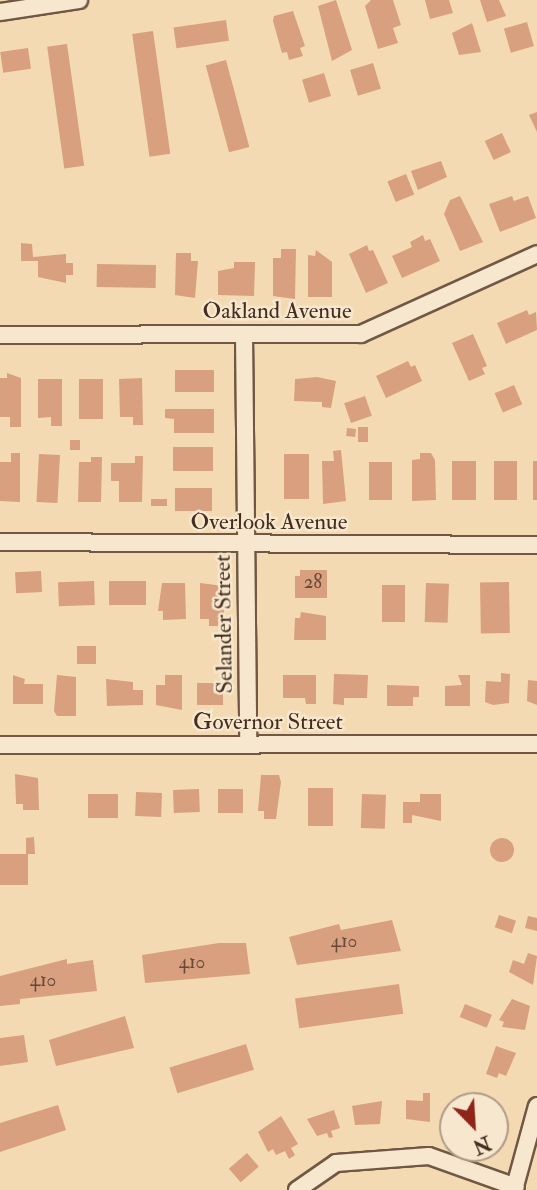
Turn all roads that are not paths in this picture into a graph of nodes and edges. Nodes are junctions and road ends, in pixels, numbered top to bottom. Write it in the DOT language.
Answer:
graph roads {
  1 [pos="79,0"];
  2 [pos="0,12"];
  3 [pos="537,254"];
  4 [pos="244,334"];
  5 [pos="0,335"];
  6 [pos="0,542"];
  7 [pos="246,545"];
  8 [pos="537,545"];
  9 [pos="537,744"];
  10 [pos="248,745"];
  11 [pos="0,746"];
  12 [pos="537,1106"];
  13 [pos="515,1189"];
  14 [pos="297,1190"];
  1 -- 2 [label="street"];
  3 -- 4 [label="street, Oakland Avenue"];
  4 -- 5 [label="street, Oakland Avenue"];
  4 -- 7 [label="street, Selander Street"];
  6 -- 7 [label="street, Overlook Avenue"];
  7 -- 8 [label="street, Overlook Avenue"];
  7 -- 10 [label="street, Selander Street"];
  9 -- 10 [label="street, Governor Street"];
  10 -- 11 [label="street, Governor Street"];
  12 -- 13 [label="street"];
  13 -- 14 [label="street"];
}
